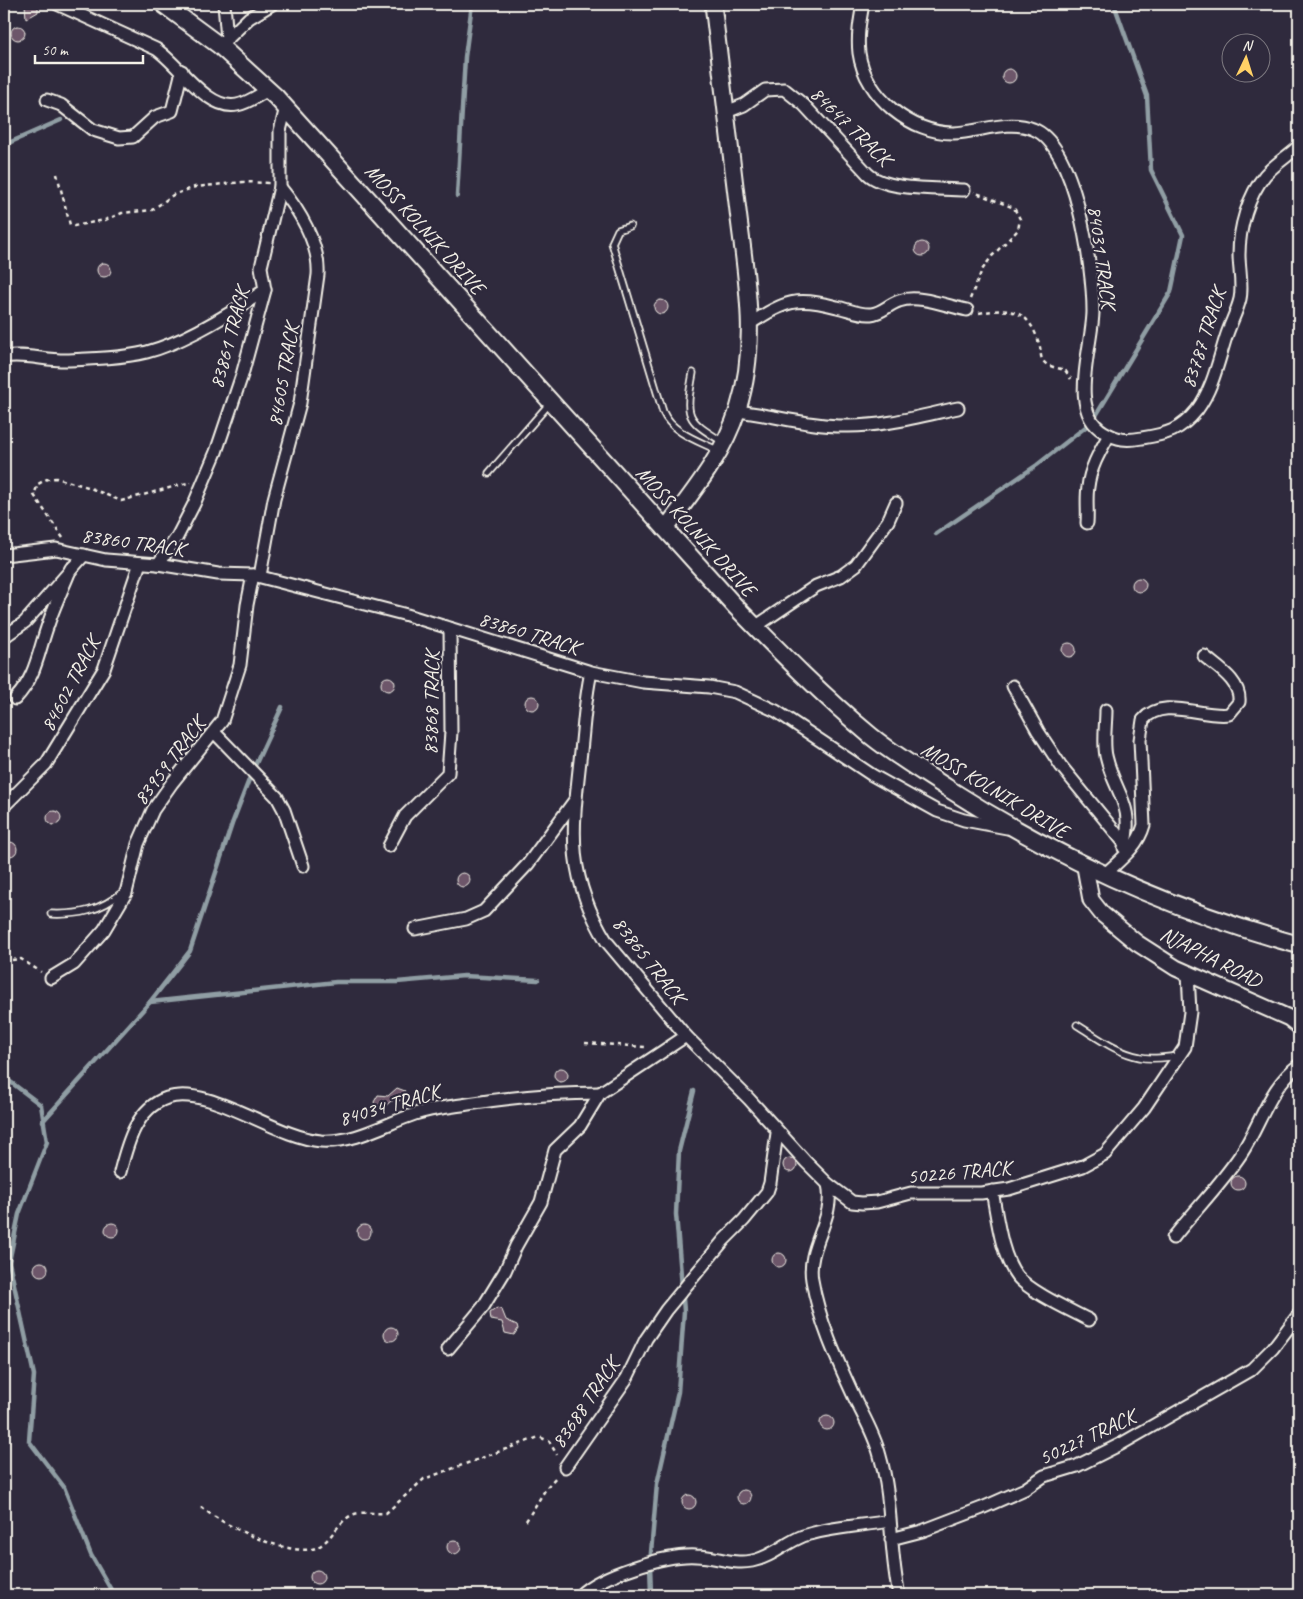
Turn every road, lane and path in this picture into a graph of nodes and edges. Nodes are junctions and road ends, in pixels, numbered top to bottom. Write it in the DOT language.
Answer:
graph roads {
  1 [pos="57,4"];
  2 [pos="163,4"];
  3 [pos="217,4"];
  4 [pos="272,4"];
  5 [pos="713,4"];
  6 [pos="863,4"];
  7 [pos="225,8"];
  8 [pos="224,42"];
  9 [pos="182,71"];
  10 [pos="268,90"];
  11 [pos="47,100"];
  12 [pos="286,107"];
  13 [pos="726,112"];
  14 [pos="1299,146"];
  15 [pos="57,174"];
  16 [pos="280,187"];
  17 [pos="964,190"];
  18 [pos="630,226"];
  19 [pos="265,290"];
  20 [pos="967,310"];
  21 [pos="751,322"];
  22 [pos="4,357"];
  23 [pos="693,373"];
  24 [pos="1084,393"];
  25 [pos="551,401"];
  26 [pos="958,408"];
  27 [pos="737,411"];
  28 [pos="1109,435"];
  29 [pos="721,447"];
  30 [pos="488,473"];
  31 [pos="204,478"];
  32 [pos="896,503"];
  33 [pos="1087,522"];
  34 [pos="666,529"];
  35 [pos="4,555"];
  36 [pos="80,555"];
  37 [pos="140,563"];
  38 [pos="158,564"];
  39 [pos="71,568"];
  40 [pos="257,575"];
  41 [pos="755,627"];
  42 [pos="450,628"];
  43 [pos="4,637"];
  44 [pos="1204,656"];
  45 [pos="591,672"];
  46 [pos="1013,686"];
  47 [pos="15,699"];
  48 [pos="1106,710"];
  49 [pos="215,733"];
  50 [pos="576,800"];
  51 [pos="4,806"];
  52 [pos="1016,830"];
  53 [pos="1125,844"];
  54 [pos="389,846"];
  55 [pos="1121,859"];
  56 [pos="303,866"];
  57 [pos="1085,867"];
  58 [pos="1104,875"];
  59 [pos="127,888"];
  60 [pos="51,914"];
  61 [pos="415,929"];
  62 [pos="1299,946"];
  63 [pos="4,961"];
  64 [pos="1188,974"];
  65 [pos="51,978"];
  66 [pos="1077,1025"];
  67 [pos="1299,1026"];
  68 [pos="686,1036"];
  69 [pos="585,1043"];
  70 [pos="647,1047"];
  71 [pos="1179,1056"];
  72 [pos="1299,1065"];
  73 [pos="600,1093"];
  74 [pos="777,1133"];
  75 [pos="120,1172"];
  76 [pos="828,1184"];
  77 [pos="992,1191"];
  78 [pos="1173,1238"];
  79 [pos="1299,1314"];
  80 [pos="1089,1320"];
  81 [pos="448,1349"];
  82 [pos="565,1467"];
  83 [pos="201,1507"];
  84 [pos="526,1521"];
  85 [pos="889,1521"];
  86 [pos="891,1539"];
  87 [pos="580,1595"];
  88 [pos="899,1595"];
  1 -- 9 [label="street"];
  2 -- 8 [label="main road, MOSS KOLNIK DRIVE"];
  3 -- 7 [label="lane"];
  4 -- 8 [label="street"];
  5 -- 13 [label="street"];
  6 -- 24 [label="street, 84031 TRACK"];
  7 -- 8 [label="street"];
  8 -- 10 [label="main road, MOSS KOLNIK DRIVE"];
  9 -- 10 [label="street"];
  9 -- 11 [label="street"];
  10 -- 12 [label="main road, MOSS KOLNIK DRIVE"];
  12 -- 16 [label="street, 83861 TRACK"];
  12 -- 25 [label="main road, MOSS KOLNIK DRIVE"];
  13 -- 17 [label="street, 84647 TRACK"];
  13 -- 21 [label="street"];
  14 -- 28 [label="street, 83787 TRACK"];
  15 -- 16 [label="path"];
  16 -- 19 [label="street, 83861 TRACK"];
  16 -- 40 [label="street, 84605 TRACK"];
  17 -- 20 [label="path"];
  18 -- 29 [label="lane"];
  19 -- 22 [label="street"];
  19 -- 31 [label="street, 83861 TRACK"];
  20 -- 21 [label="street"];
  20 -- 24 [label="path"];
  21 -- 27 [label="street"];
  23 -- 29 [label="lane"];
  24 -- 28 [label="street"];
  25 -- 30 [label="lane"];
  25 -- 34 [label="main road, MOSS KOLNIK DRIVE"];
  26 -- 27 [label="street"];
  27 -- 29 [label="street"];
  28 -- 33 [label="street"];
  29 -- 34 [label="street"];
  31 -- 36 [label="path"];
  31 -- 38 [label="street, 83861 TRACK"];
  32 -- 41 [label="street"];
  34 -- 41 [label="main road, MOSS KOLNIK DRIVE"];
  35 -- 36 [label="street, 83860 TRACK"];
  36 -- 37 [label="street, 83860 TRACK"];
  36 -- 39 [label="street"];
  37 -- 38 [label="street, 83860 TRACK"];
  37 -- 51 [label="street, 84602 TRACK"];
  38 -- 40 [label="street, 83860 TRACK"];
  39 -- 43 [label="street"];
  39 -- 47 [label="street"];
  40 -- 42 [label="street, 83860 TRACK"];
  40 -- 49 [label="street, 83959 TRACK"];
  41 -- 52 [label="main road, MOSS KOLNIK DRIVE"];
  42 -- 45 [label="street, 83860 TRACK"];
  42 -- 54 [label="street, 83868 TRACK"];
  44 -- 55 [label="street"];
  45 -- 50 [label="street, 83865 TRACK"];
  45 -- 52 [label="street, 83860 TRACK"];
  46 -- 53 [label="street"];
  48 -- 53 [label="street"];
  49 -- 56 [label="street"];
  49 -- 59 [label="street, 83959 TRACK"];
  50 -- 61 [label="street"];
  50 -- 68 [label="street, 83865 TRACK"];
  52 -- 57 [label="main road, MOSS KOLNIK DRIVE"];
  53 -- 55 [label="street"];
  55 -- 58 [label="street"];
  57 -- 58 [label="main road, MOSS KOLNIK DRIVE"];
  57 -- 64 [label="street, NJAPHA ROAD"];
  58 -- 62 [label="main road, MOSS KOLNIK DRIVE"];
  59 -- 60 [label="lane"];
  59 -- 65 [label="street, 83959 TRACK"];
  63 -- 65 [label="path"];
  64 -- 67 [label="street, NJAPHA ROAD"];
  64 -- 71 [label="street, 50226 TRACK"];
  66 -- 71 [label="lane"];
  68 -- 73 [label="street"];
  68 -- 74 [label="street, 83865 TRACK"];
  69 -- 70 [label="path"];
  71 -- 77 [label="street, 50226 TRACK"];
  72 -- 78 [label="street"];
  73 -- 75 [label="street, 84034 TRACK"];
  73 -- 81 [label="street"];
  74 -- 76 [label="street, 83865 TRACK"];
  74 -- 82 [label="street, 83688 TRACK"];
  76 -- 77 [label="street, 50226 TRACK"];
  76 -- 85 [label="street"];
  77 -- 80 [label="street"];
  79 -- 86 [label="street, 50227 TRACK"];
  82 -- 83 [label="path, 83688 TRACK"];
  82 -- 84 [label="path"];
  85 -- 86 [label="street"];
  85 -- 87 [label="street"];
  86 -- 88 [label="street"];
}
